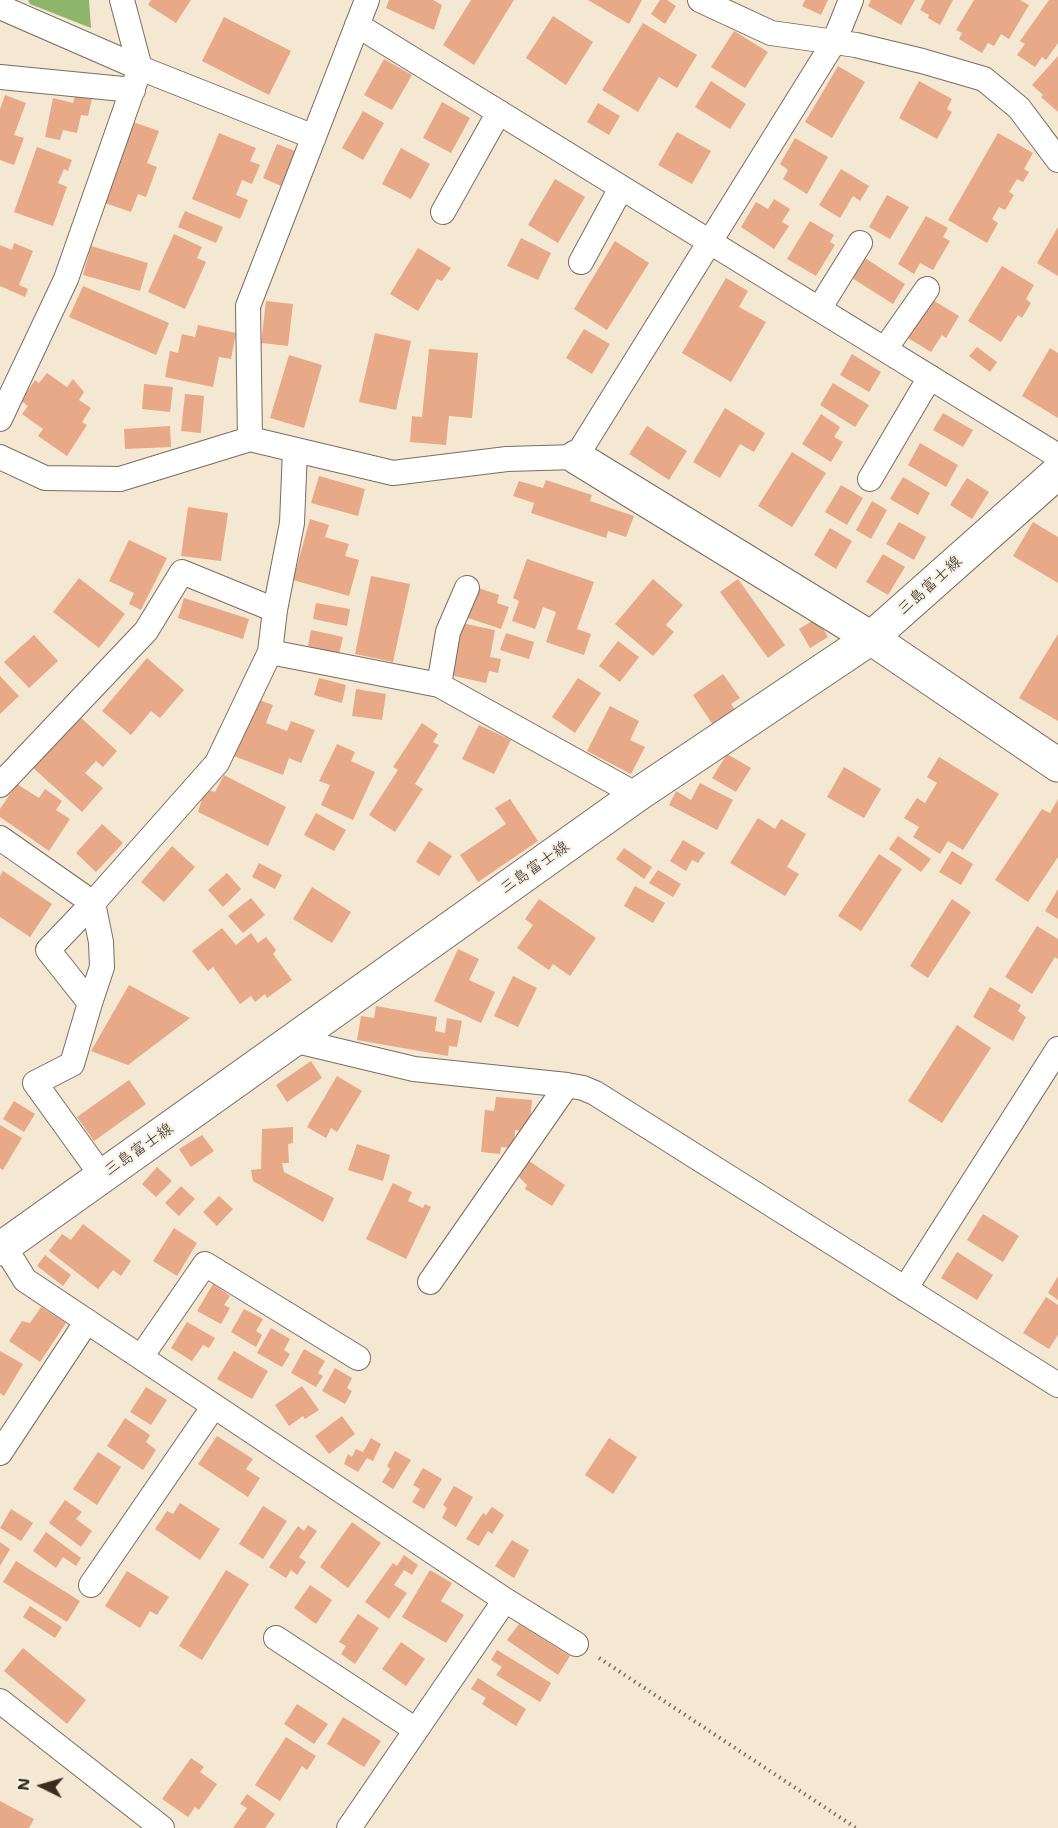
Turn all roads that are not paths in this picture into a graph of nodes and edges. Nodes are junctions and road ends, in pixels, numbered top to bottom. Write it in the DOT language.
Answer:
graph roads {
  1 [pos="122,0"];
  2 [pos="367,0"];
  3 [pos="851,0"];
  4 [pos="705,1"];
  5 [pos="0,7"];
  6 [pos="357,25"];
  7 [pos="834,42"];
  8 [pos="0,77"];
  9 [pos="137,79"];
  10 [pos="499,112"];
  11 [pos="314,137"];
  12 [pos="1058,160"];
  13 [pos="621,188"];
  14 [pos="443,212"];
  15 [pos="710,242"];
  16 [pos="860,243"];
  17 [pos="581,262"];
  18 [pos="927,289"];
  19 [pos="819,309"];
  20 [pos="885,349"];
  21 [pos="930,377"];
  22 [pos="0,419"];
  23 [pos="250,439"];
  24 [pos="295,450"];
  25 [pos="1058,456"];
  26 [pos="0,457"];
  27 [pos="576,457"];
  28 [pos="1058,472"];
  29 [pos="870,479"];
  30 [pos="467,588"];
  31 [pos="275,610"];
  32 [pos="871,638"];
  33 [pos="270,652"];
  34 [pos="439,685"];
  35 [pos="1058,765"];
  36 [pos="0,784"];
  37 [pos="637,795"];
  38 [pos="0,838"];
  39 [pos="93,903"];
  40 [pos="90,1003"];
  41 [pos="293,1041"];
  42 [pos="1058,1049"];
  43 [pos="567,1085"];
  44 [pos="102,1176"];
  45 [pos="2,1247"];
  46 [pos="430,1282"];
  47 [pos="904,1289"];
  48 [pos="87,1321"];
  49 [pos="141,1358"];
  50 [pos="358,1358"];
  51 [pos="1058,1385"];
  52 [pos="214,1406"];
  53 [pos="0,1453"];
  54 [pos="92,1585"];
  55 [pos="505,1600"];
  56 [pos="276,1638"];
  57 [pos="576,1644"];
  58 [pos="0,1701"];
  59 [pos="416,1730"];
  60 [pos="162,1828"];
  61 [pos="349,1828"];
  1 -- 9 [label="street"];
  2 -- 6 [label="street"];
  3 -- 7 [label="street"];
  4 -- 7 [label="street"];
  5 -- 9 [label="street"];
  6 -- 10 [label="street"];
  6 -- 11 [label="street"];
  7 -- 12 [label="street"];
  7 -- 15 [label="street"];
  8 -- 9 [label="street"];
  9 -- 11 [label="street"];
  9 -- 22 [label="street"];
  10 -- 13 [label="street"];
  10 -- 14 [label="street"];
  11 -- 23 [label="street"];
  13 -- 15 [label="street"];
  13 -- 17 [label="street"];
  15 -- 19 [label="street"];
  15 -- 27 [label="street"];
  16 -- 19 [label="street"];
  18 -- 20 [label="street"];
  19 -- 20 [label="street"];
  20 -- 21 [label="street"];
  21 -- 25 [label="street"];
  21 -- 29 [label="street"];
  23 -- 24 [label="street"];
  23 -- 26 [label="street"];
  24 -- 27 [label="street"];
  24 -- 31 [label="street"];
  27 -- 32 [label="main road"];
  28 -- 32 [label="main road, 三島富士線"];
  30 -- 34 [label="street"];
  31 -- 33 [label="street"];
  31 -- 36 [label="street"];
  32 -- 35 [label="main road"];
  32 -- 37 [label="main road, 三島富士線"];
  33 -- 34 [label="street"];
  33 -- 39 [label="street"];
  34 -- 37 [label="street"];
  37 -- 41 [label="main road, 三島富士線"];
  38 -- 39 [label="street"];
  39 -- 40 [label="street"];
  39 -- 40 [label="street"];
  40 -- 44 [label="street"];
  41 -- 43 [label="street"];
  41 -- 44 [label="main road, 三島富士線"];
  42 -- 47 [label="street"];
  43 -- 46 [label="street"];
  43 -- 47 [label="street"];
  44 -- 45 [label="main road, 三島富士線"];
  45 -- 48 [label="street"];
  47 -- 51 [label="street"];
  48 -- 49 [label="street"];
  48 -- 53 [label="street"];
  49 -- 50 [label="street"];
  49 -- 52 [label="street"];
  52 -- 54 [label="street"];
  52 -- 55 [label="street"];
  55 -- 57 [label="street"];
  55 -- 59 [label="street"];
  56 -- 59 [label="street"];
  58 -- 60 [label="street"];
  59 -- 61 [label="street"];
}
